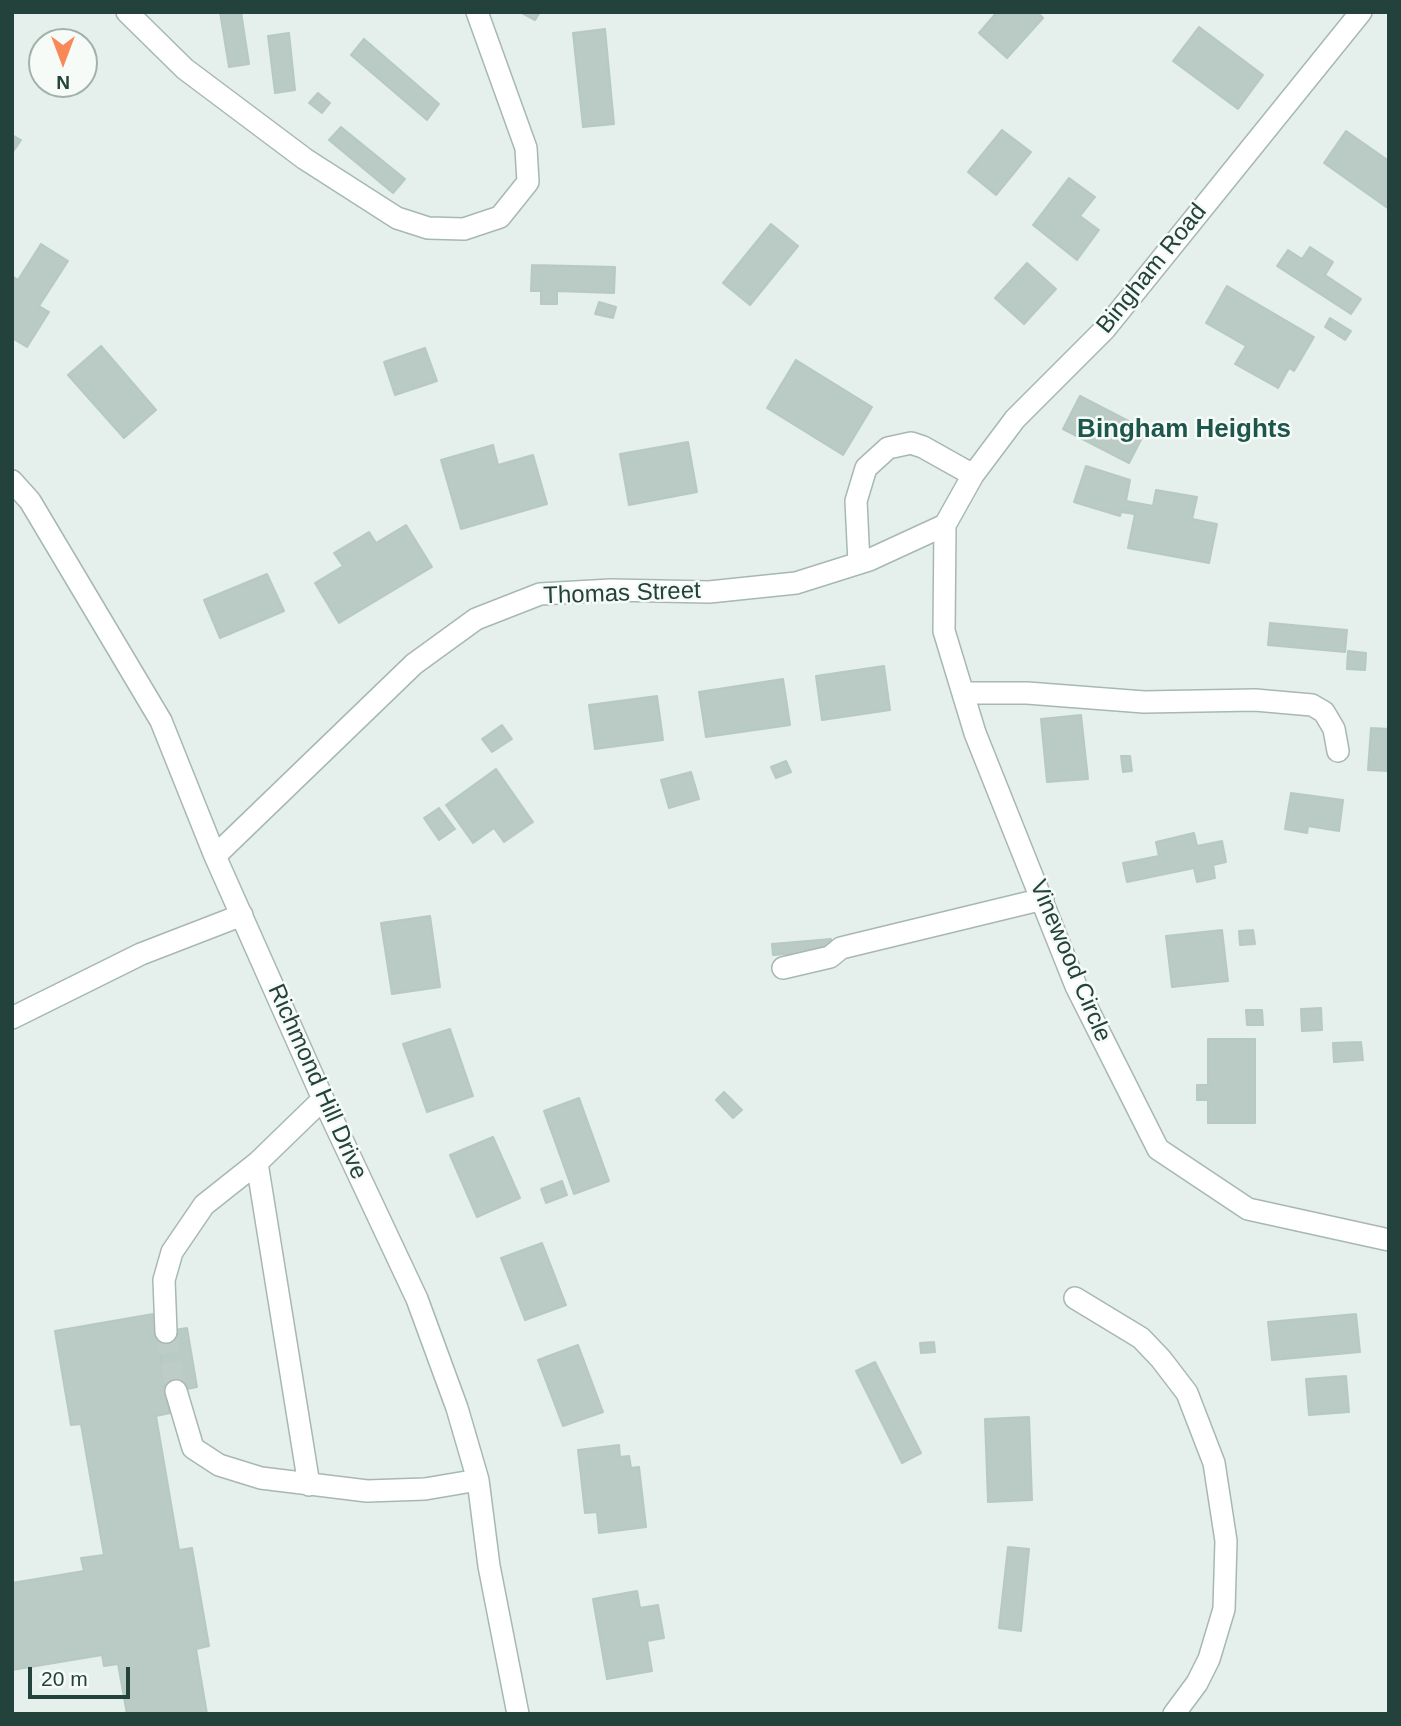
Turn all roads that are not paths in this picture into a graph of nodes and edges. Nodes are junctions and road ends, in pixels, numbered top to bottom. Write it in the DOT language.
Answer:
graph roads {
  1 [pos="127,12"];
  2 [pos="477,12"];
  3 [pos="1361,12"];
  4 [pos="973,475"];
  5 [pos="12,481"];
  6 [pos="21,505"];
  7 [pos="945,526"];
  8 [pos="859,563"];
  9 [pos="963,693"];
  10 [pos="1338,751"];
  11 [pos="215,856"];
  12 [pos="1043,899"];
  13 [pos="242,915"];
  14 [pos="783,968"];
  15 [pos="12,1018"];
  16 [pos="323,1099"];
  17 [pos="257,1163"];
  18 [pos="1389,1240"];
  19 [pos="1075,1297"];
  20 [pos="166,1332"];
  21 [pos="176,1391"];
  22 [pos="478,1480"];
  23 [pos="309,1485"];
  24 [pos="518,1714"];
  25 [pos="1174,1714"];
  1 -- 2 [label="street"];
  3 -- 4 [label="street, Bingham Road"];
  4 -- 7 [label="street, Bingham Road"];
  4 -- 8 [label="street"];
  5 -- 6 [label="street, Richmond Hill Drive"];
  6 -- 11 [label="street, Richmond Hill Drive"];
  7 -- 8 [label="street, Thomas Street"];
  7 -- 9 [label="street, Vinewood Circle"];
  8 -- 11 [label="street, Thomas Street"];
  9 -- 10 [label="street"];
  9 -- 12 [label="street, Vinewood Circle"];
  11 -- 13 [label="street, Richmond Hill Drive"];
  12 -- 14 [label="street"];
  12 -- 18 [label="street, Vinewood Circle"];
  13 -- 15 [label="street"];
  13 -- 16 [label="street, Richmond Hill Drive"];
  16 -- 17 [label="street"];
  16 -- 22 [label="street, Richmond Hill Drive"];
  17 -- 20 [label="street"];
  17 -- 23 [label="street"];
  19 -- 25 [label="street"];
  21 -- 23 [label="street"];
  22 -- 23 [label="street"];
  22 -- 24 [label="street, Richmond Hill Drive"];
}
